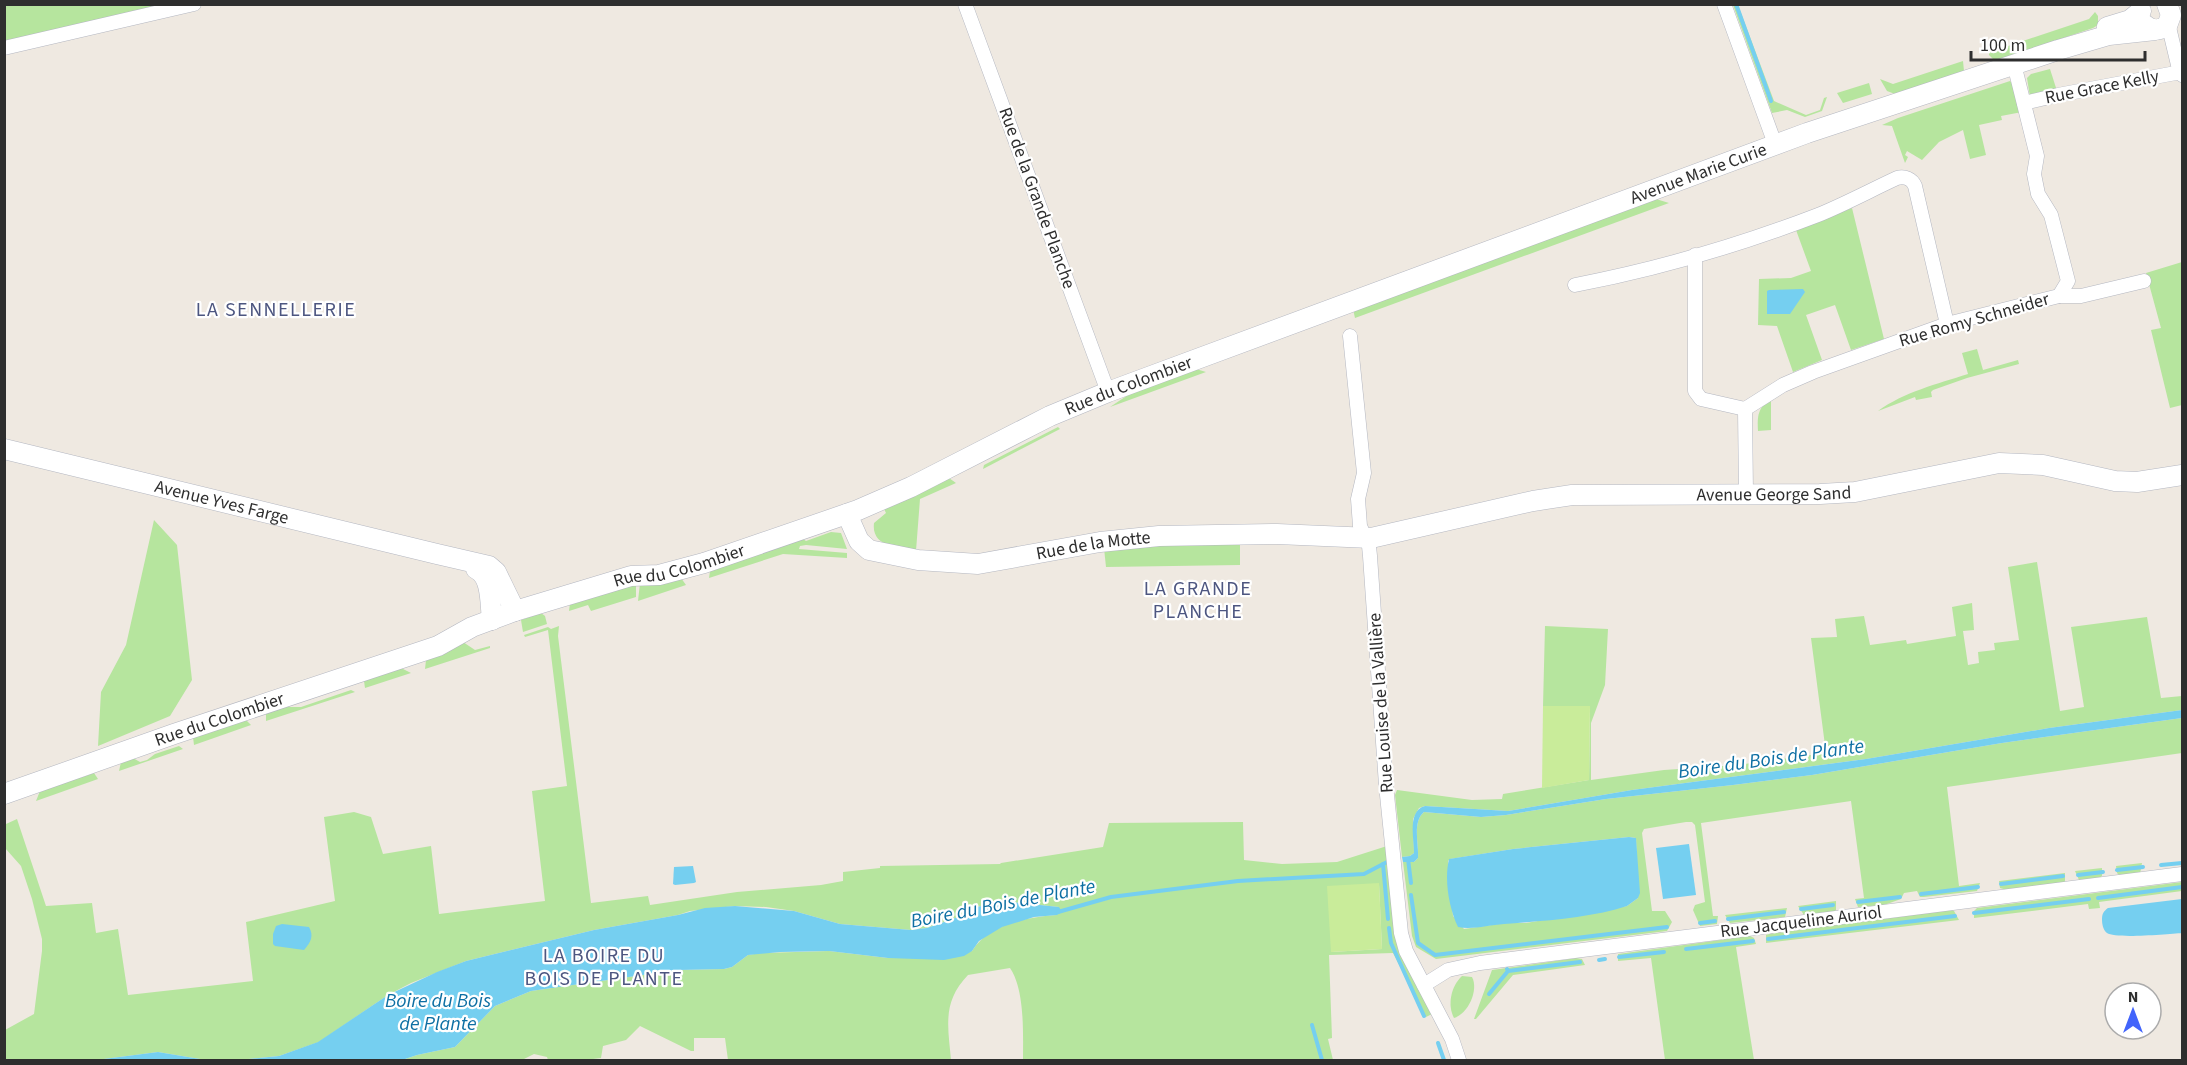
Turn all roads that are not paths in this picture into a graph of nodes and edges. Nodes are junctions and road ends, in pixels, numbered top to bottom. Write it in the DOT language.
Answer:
graph roads {
  1 [pos="194,4"];
  2 [pos="965,4"];
  3 [pos="1724,4"];
  4 [pos="2142,7"];
  5 [pos="2166,20"];
  6 [pos="4,48"];
  7 [pos="2058,50"];
  8 [pos="2180,56"];
  9 [pos="2014,64"];
  10 [pos="2182,73"];
  11 [pos="2024,103"];
  12 [pos="1775,144"];
  13 [pos="1695,255"];
  14 [pos="2067,281"];
  15 [pos="2144,281"];
  16 [pos="1575,285"];
  17 [pos="2060,296"];
  18 [pos="2081,296"];
  19 [pos="1341,304"];
  20 [pos="1947,324"];
  21 [pos="1350,336"];
  22 [pos="1108,392"];
  23 [pos="1745,409"];
  24 [pos="4,449"];
  25 [pos="2182,475"];
  26 [pos="1746,494"];
  27 [pos="852,512"];
  28 [pos="1364,539"];
  29 [pos="436,554"];
  30 [pos="515,611"];
  31 [pos="492,620"];
  32 [pos="4,794"];
  33 [pos="2182,874"];
  34 [pos="1424,985"];
  35 [pos="1459,1060"];
  1 -- 6 [label="street"];
  2 -- 22 [label="street, Rue de la Grande Planche"];
  3 -- 12 [label="street"];
  4 -- 5 [label="main road"];
  4 -- 7 [label="main road, Avenue Marie Curie"];
  5 -- 7 [label="main road, Avenue Marie Curie"];
  5 -- 8 [label="street"];
  7 -- 9 [label="main road, Avenue Marie Curie"];
  8 -- 10 [label="street"];
  9 -- 11 [label="street, Rue Romy Schneider"];
  9 -- 12 [label="main road, Avenue Marie Curie"];
  10 -- 11 [label="street, Rue Grace Kelly"];
  11 -- 14 [label="street, Rue Romy Schneider"];
  12 -- 19 [label="main road, Avenue Marie Curie"];
  13 -- 16 [label="street"];
  13 -- 20 [label="street"];
  13 -- 23 [label="street"];
  14 -- 17 [label="street, Rue Romy Schneider"];
  14 -- 18 [label="street"];
  15 -- 18 [label="street"];
  17 -- 18 [label="street"];
  17 -- 20 [label="street, Rue Romy Schneider"];
  19 -- 22 [label="main road, Rue du Colombier"];
  20 -- 23 [label="street, Rue Romy Schneider"];
  21 -- 28 [label="street, Rue Louise de la Vallière"];
  22 -- 27 [label="main road, Rue du Colombier"];
  23 -- 26 [label="street"];
  24 -- 29 [label="main road, Avenue Yves Farge"];
  25 -- 26 [label="main road, Avenue George Sand"];
  26 -- 28 [label="main road, Avenue George Sand"];
  27 -- 28 [label="main road, Rue de la Motte"];
  27 -- 30 [label="main road, Rue du Colombier"];
  28 -- 34 [label="street, Rue Louise de la Vallière"];
  29 -- 30 [label="main road, Avenue Yves Farge"];
  29 -- 31 [label="main road, Avenue Yves Farge"];
  30 -- 31 [label="main road, Rue du Colombier"];
  31 -- 32 [label="main road, Rue du Colombier"];
  33 -- 34 [label="street, Rue Jacqueline Auriol"];
  34 -- 35 [label="street, Rue Louise de la Vallière"];
}
